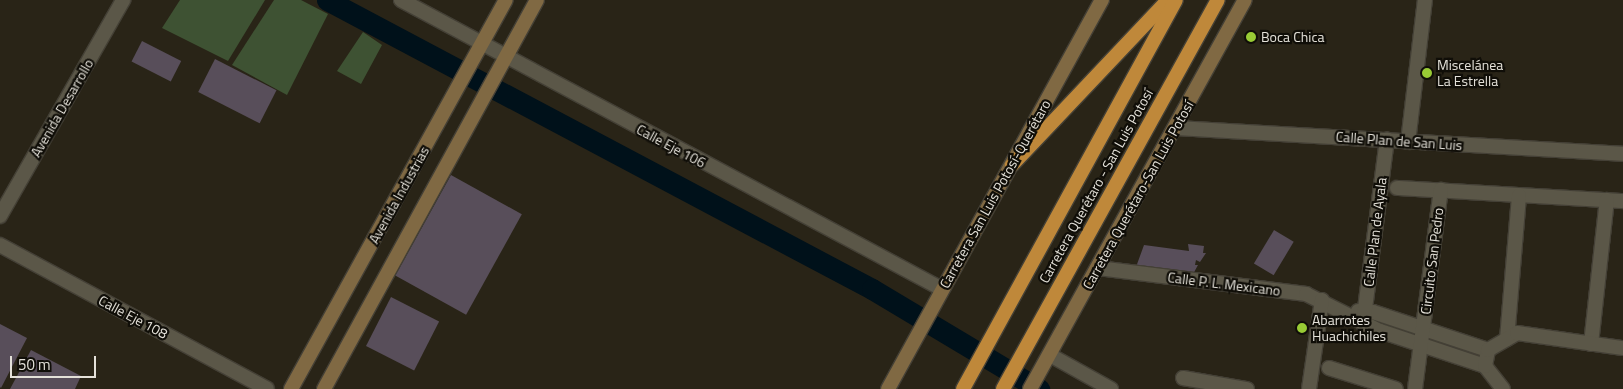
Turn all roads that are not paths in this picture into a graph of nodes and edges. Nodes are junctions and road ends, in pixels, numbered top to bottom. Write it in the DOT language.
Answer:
graph roads {
  1 [pos="123,0"];
  2 [pos="401,0"];
  3 [pos="506,0"];
  4 [pos="537,0"];
  5 [pos="1102,0"];
  6 [pos="1168,0"];
  7 [pos="1176,0"];
  8 [pos="1218,0"];
  9 [pos="1245,0"];
  10 [pos="1426,0"];
  11 [pos="482,45"];
  12 [pos="506,58"];
  13 [pos="1174,128"];
  14 [pos="1387,140"];
  15 [pos="1408,142"];
  16 [pos="1623,154"];
  17 [pos="1012,165"];
  18 [pos="1397,188"];
  19 [pos="1441,190"];
  20 [pos="1519,195"];
  21 [pos="1607,200"];
  22 [pos="1623,201"];
  23 [pos="0,216"];
  24 [pos="0,245"];
  25 [pos="1098,268"];
  26 [pos="942,289"];
  27 [pos="1322,300"];
  28 [pos="1364,317"];
  29 [pos="1423,332"];
  30 [pos="1507,338"];
  31 [pos="1591,344"];
  32 [pos="1421,347"];
  33 [pos="1623,348"];
  34 [pos="1488,350"];
  35 [pos="1047,360"];
  36 [pos="1485,366"];
  37 [pos="1329,368"];
  38 [pos="1183,378"];
  39 [pos="1361,384"];
  40 [pos="964,387"];
  41 [pos="267,389"];
  42 [pos="291,389"];
  43 [pos="324,389"];
  44 [pos="888,389"];
  45 [pos="1003,389"];
  46 [pos="1030,389"];
  47 [pos="1111,389"];
  48 [pos="1247,389"];
  49 [pos="1309,389"];
  50 [pos="1396,389"];
  51 [pos="1415,389"];
  52 [pos="1503,389"];
  1 -- 23 [label="street, Avenida Desarrollo"];
  2 -- 11 [label="street, Calle Eje 106"];
  3 -- 11 [label="main road, Avenida Industrias"];
  4 -- 12 [label="main road, Avenida Industrias"];
  5 -- 17 [label="main road, Carretera San Luis Potosí-Querétaro"];
  6 -- 17 [label="highway"];
  7 -- 40 [label="highway, Carretera Querétaro - San Luis Potosí"];
  8 -- 45 [label="highway, Carretera Querétaro - San Luis Potosí"];
  9 -- 13 [label="main road, Carretera Querétaro-San Luis Potosí"];
  10 -- 15 [label="street"];
  11 -- 12 [label="street, Calle Eje 106"];
  11 -- 42 [label="main road, Avenida Industrias"];
  12 -- 26 [label="street, Calle Eje 106"];
  12 -- 43 [label="main road, Avenida Industrias"];
  13 -- 14 [label="street, Calle Plan de San Luis"];
  13 -- 25 [label="main road, Carretera Querétaro-San Luis Potosí"];
  14 -- 15 [label="street, Calle Plan de San Luis"];
  14 -- 28 [label="street, Calle Plan de Ayala"];
  15 -- 16 [label="street, Calle Plan de San Luis"];
  17 -- 26 [label="main road, Carretera San Luis Potosí-Querétaro"];
  18 -- 19 [label="street, Circuito San Pedro"];
  19 -- 20 [label="street, Circuito San Pedro"];
  19 -- 29 [label="street, Circuito San Pedro"];
  20 -- 21 [label="street, Circuito San Pedro"];
  20 -- 30 [label="street"];
  21 -- 22 [label="street, Circuito San Pedro"];
  21 -- 31 [label="street"];
  24 -- 41 [label="street, Calle Eje 108"];
  25 -- 27 [label="street, Calle P. L. Mexicano"];
  25 -- 35 [label="main road, Carretera Querétaro-San Luis Potosí"];
  26 -- 44 [label="main road, Carretera San Luis Potosí-Querétaro"];
  27 -- 28 [label="street, Calle P. L. Mexicano"];
  27 -- 49 [label="street"];
  28 -- 29 [label="street, Circuito San Pedro"];
  28 -- 32 [label="street"];
  29 -- 32 [label="street, Circuito San Pedro"];
  29 -- 34 [label="street, Circuito San Pedro"];
  30 -- 31 [label="street"];
  30 -- 34 [label="street"];
  31 -- 33 [label="street"];
  32 -- 36 [label="street"];
  32 -- 51 [label="street, Circuito San Pedro"];
  34 -- 36 [label="street"];
  35 -- 46 [label="main road, Carretera Querétaro-San Luis Potosí"];
  35 -- 47 [label="street"];
  36 -- 52 [label="street"];
  37 -- 39 [label="street"];
  38 -- 48 [label="street"];
  39 -- 50 [label="street"];
}
